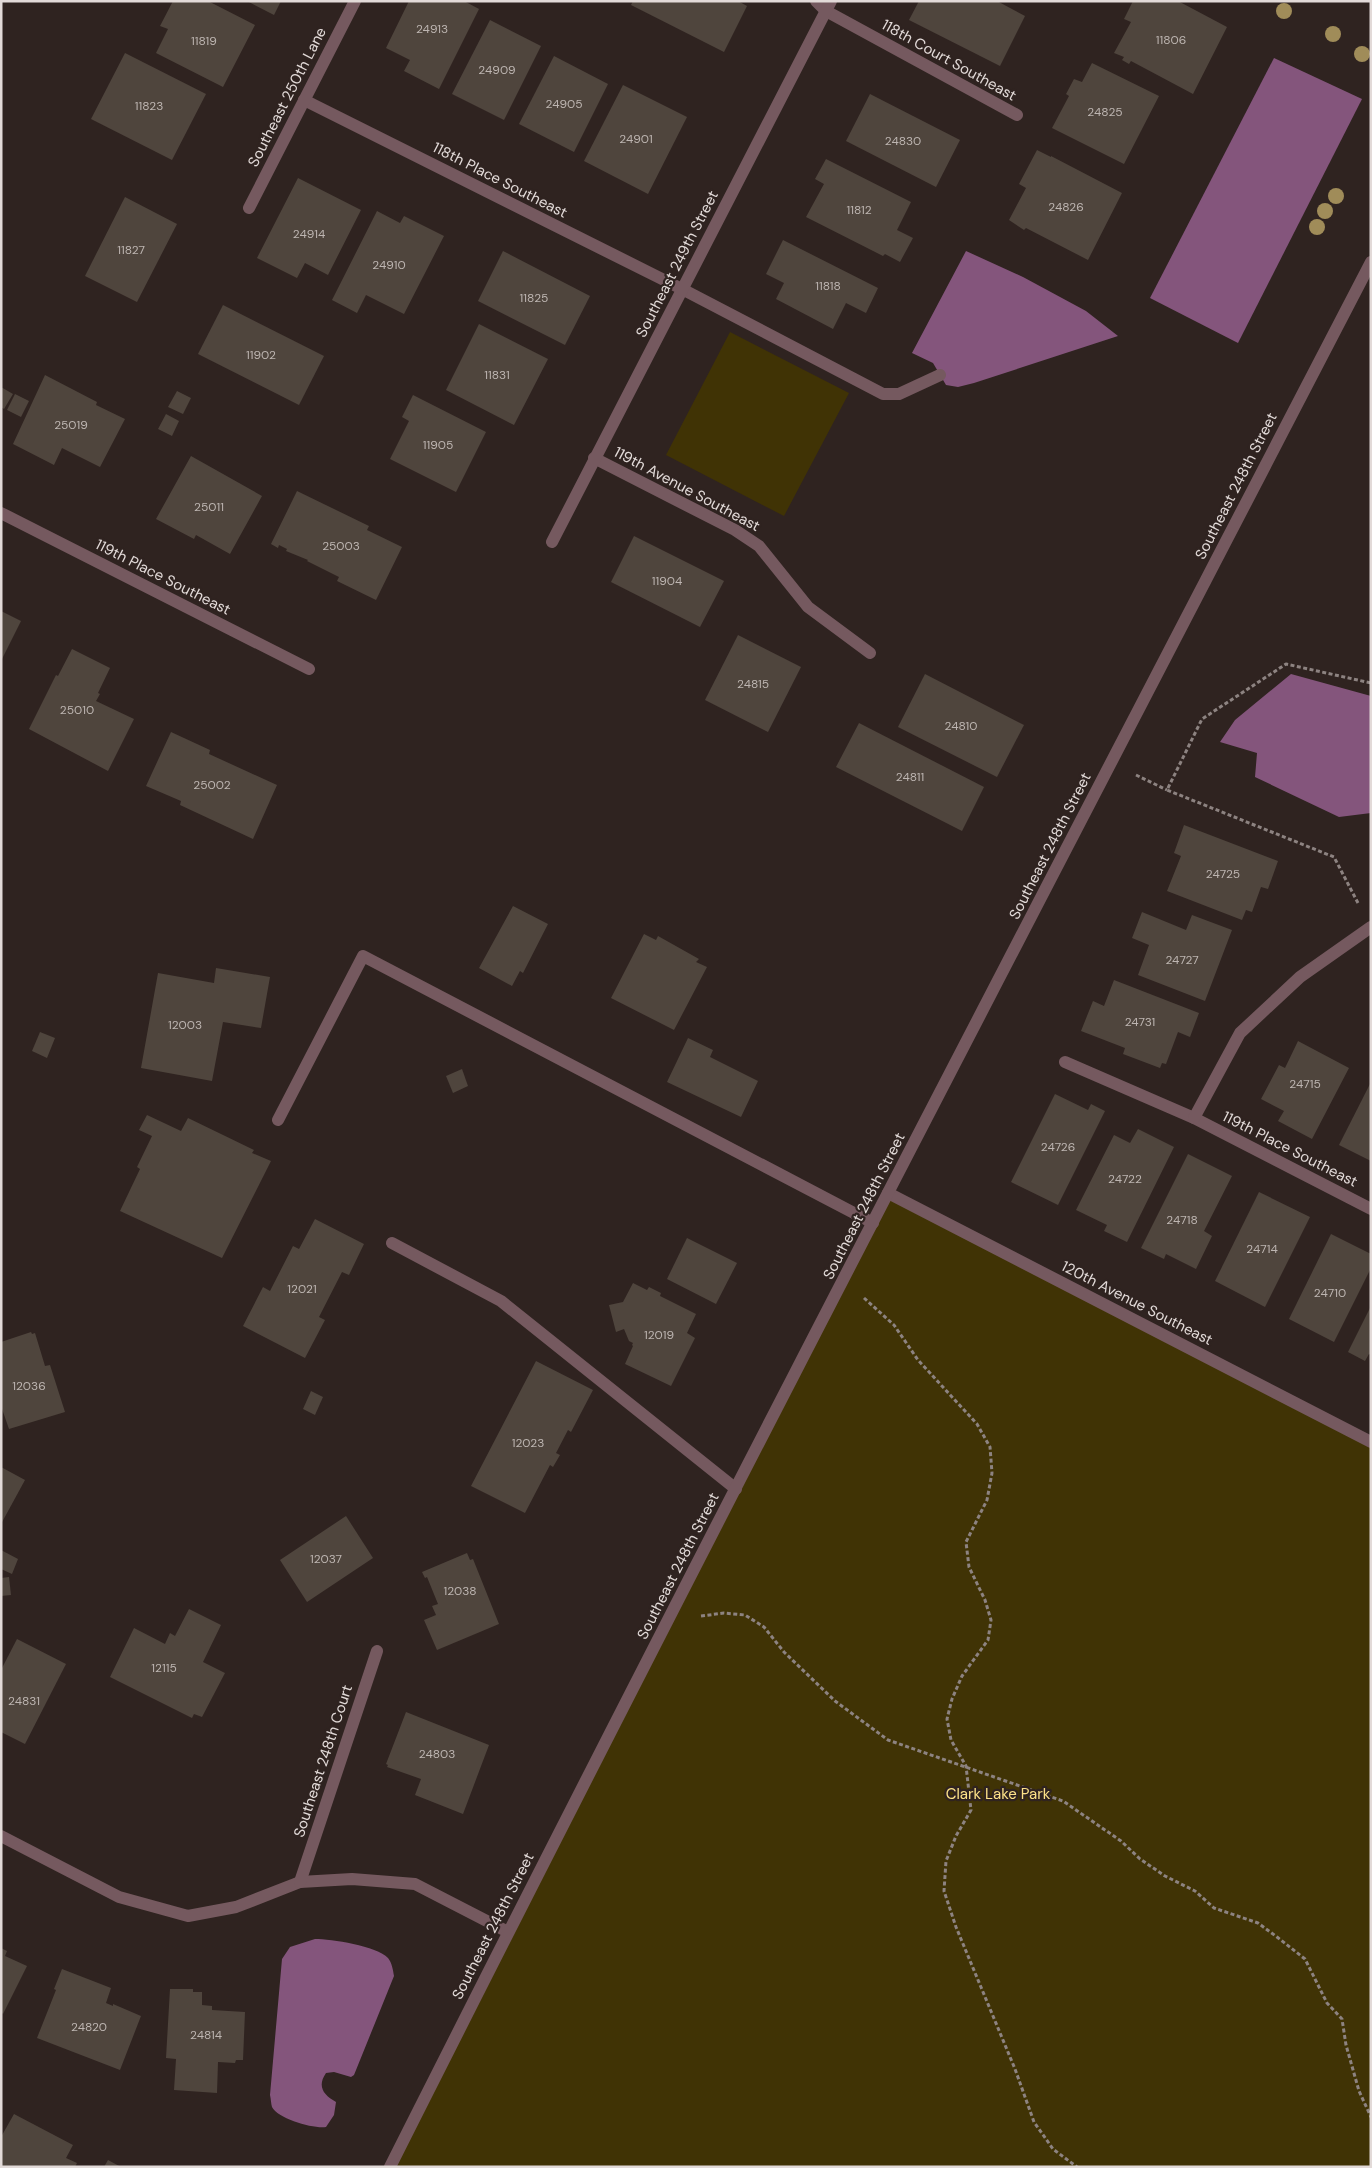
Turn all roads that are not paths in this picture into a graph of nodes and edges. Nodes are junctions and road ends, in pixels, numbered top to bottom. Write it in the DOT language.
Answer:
graph roads {
  1 [pos="354,1"];
  2 [pos="816,1"];
  3 [pos="829,6"];
  4 [pos="304,100"];
  5 [pos="1017,115"];
  6 [pos="249,208"];
  7 [pos="1371,262"];
  8 [pos="682,290"];
  9 [pos="940,374"];
  10 [pos="594,458"];
  11 [pos="1,514"];
  12 [pos="552,542"];
  13 [pos="870,653"];
  14 [pos="309,669"];
  15 [pos="1370,927"];
  16 [pos="1065,1062"];
  17 [pos="1194,1118"];
  18 [pos="278,1120"];
  19 [pos="888,1193"];
  20 [pos="1371,1209"];
  21 [pos="873,1223"];
  22 [pos="392,1243"];
  23 [pos="1371,1442"];
  24 [pos="736,1489"];
  25 [pos="377,1651"];
  26 [pos="1,1836"];
  27 [pos="300,1882"];
  28 [pos="508,1932"];
  29 [pos="390,2167"];
  1 -- 4 [label="street, Southeast 250th Lane"];
  2 -- 3 [label="street, 118th Court Southeast"];
  3 -- 5 [label="street, 118th Court Southeast"];
  3 -- 8 [label="street, Southeast 249th Street"];
  4 -- 6 [label="street, Southeast 250th Lane"];
  4 -- 8 [label="street, 118th Place Southeast"];
  7 -- 19 [label="street, Southeast 248th Street"];
  8 -- 9 [label="street, 118th Place Southeast"];
  8 -- 10 [label="street, Southeast 249th Street"];
  10 -- 12 [label="street, Southeast 249th Street"];
  10 -- 13 [label="street, 119th Avenue Southeast"];
  11 -- 14 [label="street, 119th Place Southeast"];
  15 -- 17 [label="street"];
  16 -- 17 [label="street, 119th Place Southeast"];
  17 -- 20 [label="street, 119th Place Southeast"];
  18 -- 21 [label="street"];
  19 -- 21 [label="street, Southeast 248th Street"];
  19 -- 23 [label="street, 120th Avenue Southeast"];
  21 -- 24 [label="street, Southeast 248th Street"];
  22 -- 24 [label="street"];
  24 -- 28 [label="street, Southeast 248th Street"];
  25 -- 27 [label="street, Southeast 248th Court"];
  26 -- 27 [label="street"];
  27 -- 28 [label="street"];
  28 -- 29 [label="street, Southeast 248th Street"];
}
